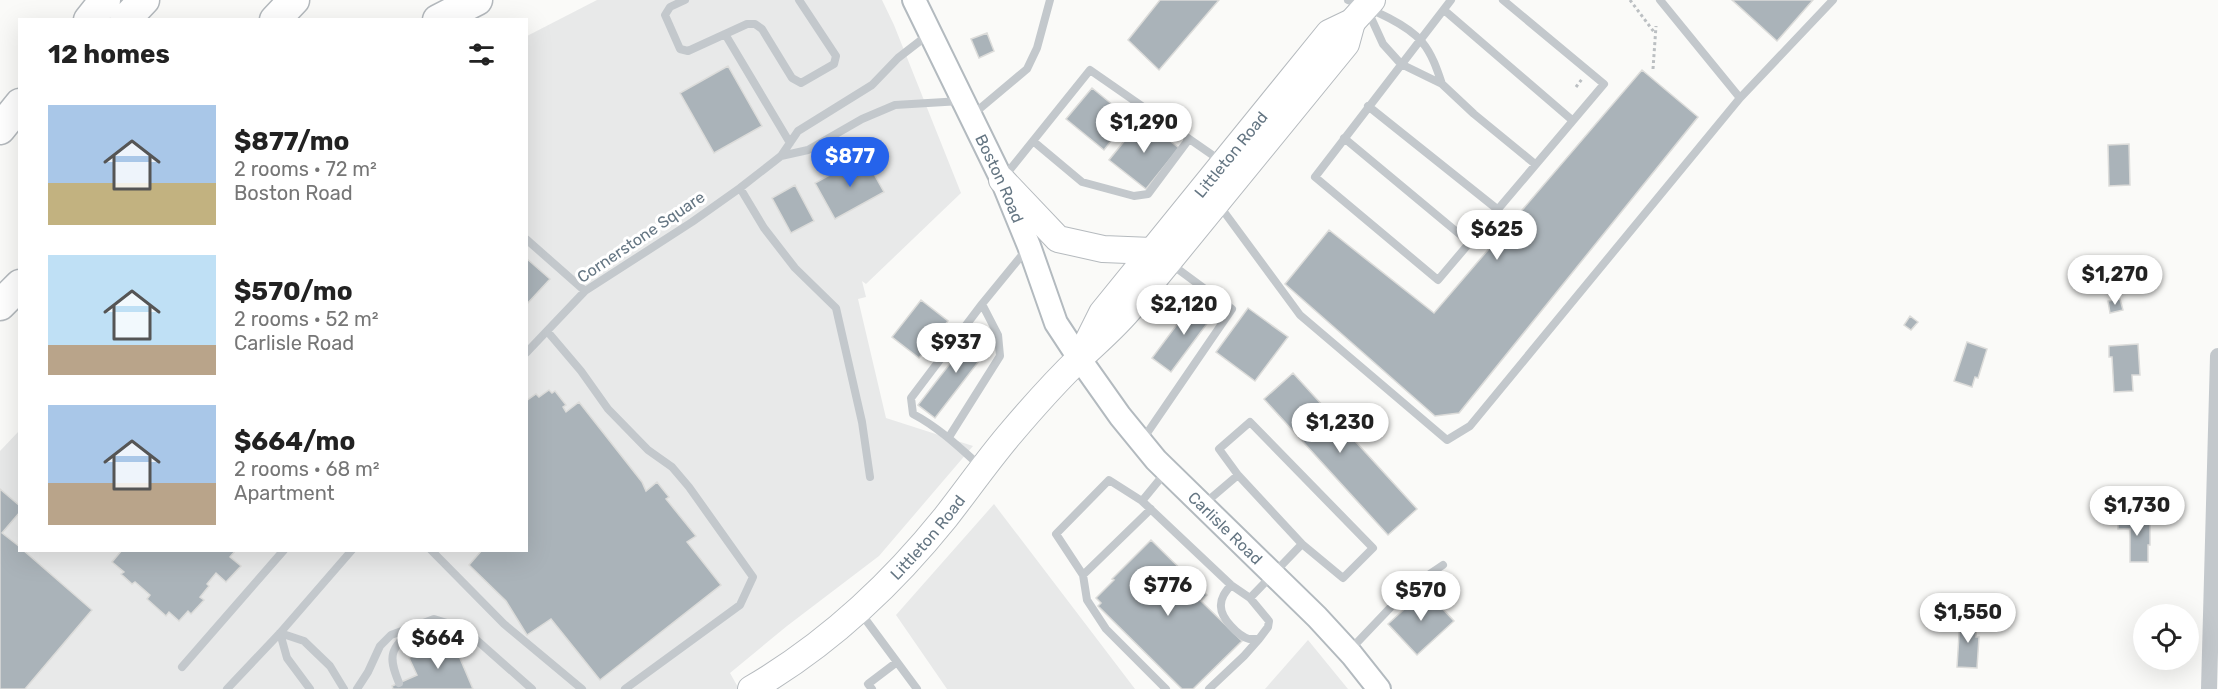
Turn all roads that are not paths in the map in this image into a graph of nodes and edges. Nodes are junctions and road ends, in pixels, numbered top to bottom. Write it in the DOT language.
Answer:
graph roads {
  1 [pos="105,0"];
  2 [pos="144,0"];
  3 [pos="294,0"];
  4 [pos="477,0"];
  5 [pos="685,0"];
  6 [pos="800,0"];
  7 [pos="914,0"];
  8 [pos="1050,0"];
  9 [pos="1451,0"];
  10 [pos="1503,0"];
  11 [pos="1660,0"];
  12 [pos="1833,0"];
  13 [pos="1360,6"];
  14 [pos="1444,10"];
  15 [pos="90,18"];
  16 [pos="127,18"];
  17 [pos="277,18"];
  18 [pos="442,18"];
  19 [pos="725,34"];
  20 [pos="929,34"];
  21 [pos="1421,41"];
  22 [pos="1401,64"];
  23 [pos="1442,84"];
  24 [pos="1740,98"];
  25 [pos="18,106"];
  26 [pos="1368,106"];
  27 [pos="967,108"];
  28 [pos="1572,120"];
  29 [pos="0,129"];
  30 [pos="18,129"];
  31 [pos="1344,138"];
  32 [pos="1190,139"];
  33 [pos="1033,141"];
  34 [pos="790,143"];
  35 [pos="0,147"];
  36 [pos="781,156"];
  37 [pos="1224,163"];
  38 [pos="1535,164"];
  39 [pos="1002,180"];
  40 [pos="740,188"];
  41 [pos="1217,203"];
  42 [pos="1497,209"];
  43 [pos="528,241"];
  44 [pos="1469,242"];
  45 [pos="1029,246"];
  46 [pos="1160,257"];
  47 [pos="18,287"];
  48 [pos="585,291"];
  49 [pos="982,304"];
  50 [pos="0,306"];
  51 [pos="18,312"];
  52 [pos="0,325"];
  53 [pos="547,331"];
  54 [pos="528,351"];
  55 [pos="2218,356"];
  56 [pos="1079,358"];
  57 [pos="948,437"];
  58 [pos="1141,441"];
  59 [pos="983,468"];
  60 [pos="1167,470"];
  61 [pos="1238,475"];
  62 [pos="870,477"];
  63 [pos="1142,501"];
  64 [pos="1202,506"];
  65 [pos="1151,509"];
  66 [pos="1302,544"];
  67 [pos="282,552"];
  68 [pos="349,552"];
  69 [pos="432,552"];
  70 [pos="1443,565"];
  71 [pos="1273,574"];
  72 [pos="1083,575"];
  73 [pos="1231,585"];
  74 [pos="1250,598"];
  75 [pos="858,610"];
  76 [pos="415,626"];
  77 [pos="280,633"];
  78 [pos="1259,639"];
  79 [pos="1349,651"];
  80 [pos="897,662"];
  81 [pos="182,667"];
  82 [pos="399,683"];
  83 [pos="227,689"];
  84 [pos="310,689"];
  85 [pos="344,689"];
  86 [pos="357,689"];
  87 [pos="532,689"];
  88 [pos="582,689"];
  89 [pos="625,689"];
  90 [pos="751,689"];
  91 [pos="872,689"];
  92 [pos="917,689"];
  93 [pos="1166,689"];
  94 [pos="1209,689"];
  95 [pos="1379,689"];
  96 [pos="2210,689"];
  1 -- 15 [label="highway"];
  2 -- 16 [label="highway"];
  3 -- 17 [label="highway"];
  4 -- 18 [label="highway"];
  5 -- 19 [label="lane"];
  6 -- 19 [label="lane"];
  7 -- 20 [label="main road, Boston Road"];
  8 -- 27 [label="lane"];
  9 -- 14 [label="lane"];
  10 -- 28 [label="lane"];
  11 -- 24 [label="lane"];
  12 -- 24 [label="lane"];
  13 -- 21 [label="lane"];
  13 -- 22 [label="lane"];
  13 -- 37 [label="main road, Littleton Road"];
  13 -- 41 [label="main road, Littleton Road"];
  14 -- 21 [label="lane"];
  14 -- 28 [label="lane"];
  19 -- 34 [label="lane"];
  20 -- 27 [label="main road, Boston Road"];
  20 -- 34 [label="lane, Cornerstone Square"];
  21 -- 22 [label="lane"];
  21 -- 23 [label="lane"];
  22 -- 23 [label="lane"];
  22 -- 26 [label="lane"];
  23 -- 38 [label="lane"];
  24 -- 41 [label="lane"];
  25 -- 29 [label="highway"];
  26 -- 31 [label="lane"];
  26 -- 42 [label="lane"];
  27 -- 36 [label="lane, Cornerstone Square"];
  27 -- 39 [label="main road, Boston Road"];
  28 -- 38 [label="lane"];
  30 -- 35 [label="highway"];
  31 -- 44 [label="lane"];
  31 -- 44 [label="lane"];
  32 -- 33 [label="lane"];
  32 -- 33 [label="lane"];
  32 -- 37 [label="lane"];
  33 -- 39 [label="lane"];
  34 -- 36 [label="lane, Cornerstone Square"];
  36 -- 40 [label="lane, Cornerstone Square"];
  37 -- 46 [label="main road, Littleton Road"];
  38 -- 42 [label="lane"];
  39 -- 45 [label="main road, Boston Road"];
  39 -- 46 [label="main road"];
  40 -- 48 [label="lane, Cornerstone Square"];
  40 -- 62 [label="lane"];
  41 -- 46 [label="main road, Littleton Road"];
  42 -- 44 [label="lane"];
  43 -- 48 [label="lane"];
  45 -- 49 [label="lane"];
  45 -- 56 [label="main road, Boston Road"];
  46 -- 56 [label="main road, Littleton Road"];
  46 -- 58 [label="lane"];
  47 -- 50 [label="highway"];
  48 -- 53 [label="lane, Cornerstone Square"];
  49 -- 57 [label="lane"];
  49 -- 57 [label="lane"];
  51 -- 52 [label="highway"];
  53 -- 54 [label="lane, Cornerstone Square"];
  53 -- 89 [label="lane"];
  55 -- 96 [label="street"];
  56 -- 58 [label="main road, Carlisle Road"];
  56 -- 59 [label="main road, Littleton Road"];
  57 -- 59 [label="lane"];
  58 -- 60 [label="main road, Carlisle Road"];
  59 -- 75 [label="main road, Littleton Road"];
  60 -- 63 [label="lane"];
  60 -- 64 [label="main road, Carlisle Road"];
  61 -- 64 [label="lane"];
  61 -- 66 [label="lane"];
  61 -- 66 [label="lane"];
  63 -- 65 [label="lane"];
  63 -- 72 [label="lane"];
  64 -- 71 [label="main road, Carlisle Road"];
  65 -- 72 [label="lane"];
  65 -- 73 [label="lane"];
  66 -- 71 [label="lane"];
  67 -- 81 [label="lane"];
  68 -- 77 [label="lane"];
  69 -- 88 [label="lane"];
  70 -- 79 [label="lane"];
  71 -- 74 [label="lane"];
  71 -- 79 [label="main road, Carlisle Road"];
  72 -- 93 [label="lane"];
  73 -- 74 [label="lane"];
  73 -- 78 [label="lane"];
  74 -- 78 [label="lane"];
  75 -- 80 [label="lane"];
  75 -- 90 [label="main road, Littleton Road"];
  76 -- 82 [label="lane"];
  76 -- 86 [label="lane"];
  76 -- 87 [label="lane"];
  77 -- 83 [label="lane"];
  77 -- 84 [label="lane"];
  77 -- 85 [label="lane"];
  78 -- 94 [label="lane"];
  79 -- 95 [label="main road, Carlisle Road"];
  80 -- 91 [label="lane"];
  80 -- 92 [label="lane"];
}
